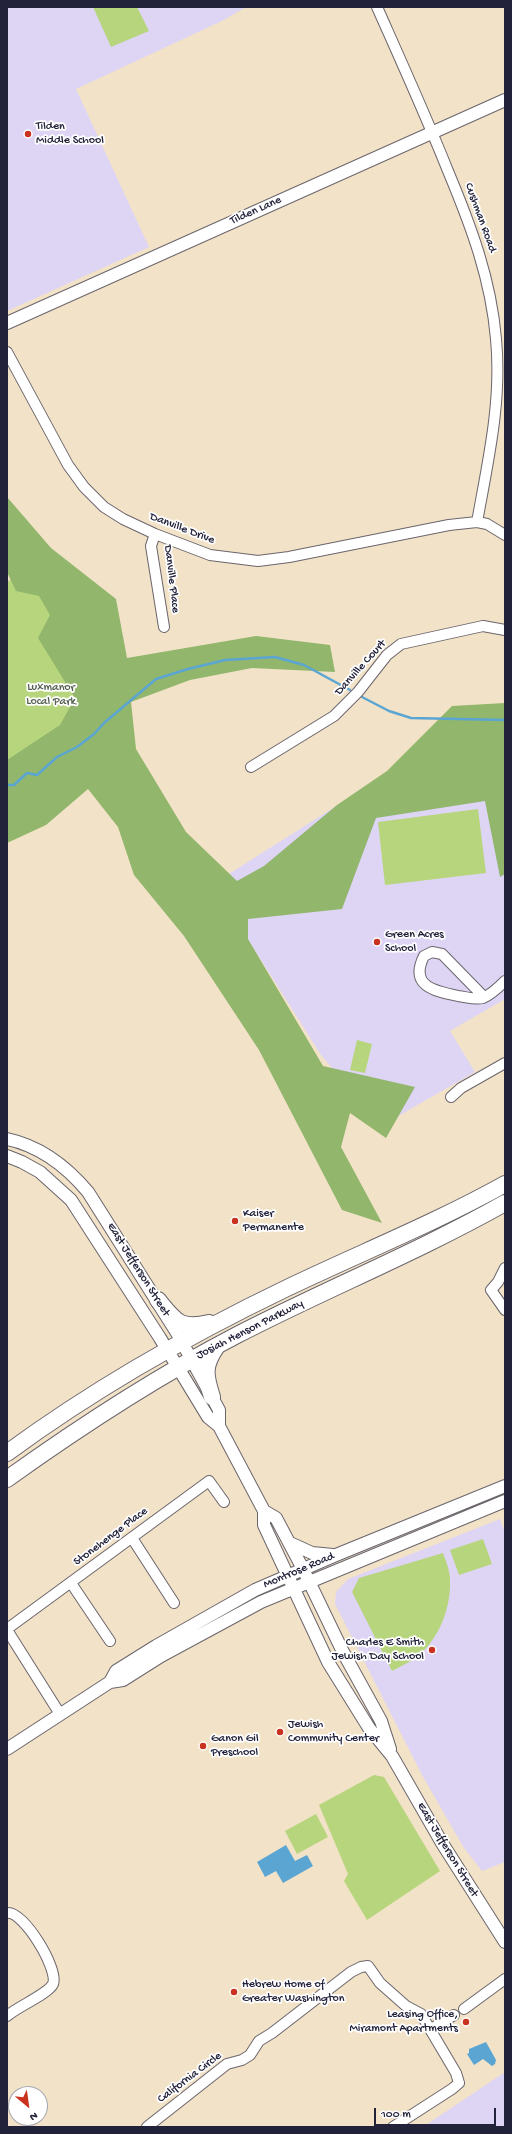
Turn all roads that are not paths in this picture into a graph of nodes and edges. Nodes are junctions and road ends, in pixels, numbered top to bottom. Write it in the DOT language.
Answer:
graph roads {
  1 [pos="377,7"];
  2 [pos="505,100"];
  3 [pos="433,132"];
  4 [pos="7,323"];
  5 [pos="7,352"];
  6 [pos="500,424"];
  7 [pos="477,522"];
  8 [pos="155,534"];
  9 [pos="505,535"];
  10 [pos="164,626"];
  11 [pos="505,630"];
  12 [pos="251,767"];
  13 [pos="505,982"];
  14 [pos="484,998"];
  15 [pos="505,1062"];
  16 [pos="451,1097"];
  17 [pos="7,1139"];
  18 [pos="12,1158"];
  19 [pos="505,1184"];
  20 [pos="505,1203"];
  21 [pos="104,1215"];
  22 [pos="90,1229"];
  23 [pos="364,1252"];
  24 [pos="505,1268"];
  25 [pos="158,1300"];
  26 [pos="301,1303"];
  27 [pos="505,1310"];
  28 [pos="224,1320"];
  29 [pos="182,1342"];
  30 [pos="217,1346"];
  31 [pos="168,1350"];
  32 [pos="185,1364"];
  33 [pos="212,1397"];
  34 [pos="219,1426"];
  35 [pos="7,1453"];
  36 [pos="7,1479"];
  37 [pos="505,1486"];
  38 [pos="505,1500"];
  39 [pos="224,1502"];
  40 [pos="264,1511"];
  41 [pos="132,1538"];
  42 [pos="290,1543"];
  43 [pos="336,1555"];
  44 [pos="304,1569"];
  45 [pos="288,1575"];
  46 [pos="309,1581"];
  47 [pos="71,1583"];
  48 [pos="294,1588"];
  49 [pos="174,1603"];
  50 [pos="7,1630"];
  51 [pos="110,1640"];
  52 [pos="110,1682"];
  53 [pos="60,1714"];
  54 [pos="7,1748"];
  55 [pos="392,1756"];
  56 [pos="7,1914"];
  57 [pos="505,1942"];
  58 [pos="505,1979"];
  59 [pos="464,2009"];
  60 [pos="454,2015"];
  61 [pos="7,2016"];
  62 [pos="431,2029"];
  63 [pos="147,2127"];
  64 [pos="393,2127"];
  1 -- 3 [label="street, Cushman Road"];
  2 -- 3 [label="street, Tilden Lane"];
  3 -- 4 [label="street, Tilden Lane"];
  3 -- 6 [label="street, Cushman Road"];
  5 -- 8 [label="street, Danville Drive"];
  6 -- 7 [label="street, Cushman Road"];
  7 -- 8 [label="street, Danville Drive"];
  7 -- 9 [label="street, Danville Drive"];
  8 -- 10 [label="street, Danville Place"];
  11 -- 12 [label="street, Danville Court"];
  13 -- 14 [label="street"];
  14 -- 14 [label="street"];
  15 -- 16 [label="street"];
  17 -- 21 [label="street, East Jefferson Street"];
  18 -- 22 [label="street, East Jefferson Street"];
  19 -- 23 [label="main road, Josiah Henson Parkway"];
  20 -- 26 [label="main road, Josiah Henson Parkway"];
  21 -- 22 [label="street"];
  21 -- 25 [label="street, East Jefferson Street"];
  22 -- 31 [label="street, East Jefferson Street"];
  23 -- 26 [label="main road"];
  23 -- 28 [label="main road, Josiah Henson Parkway"];
  24 -- 27 [label="street"];
  25 -- 28 [label="main road"];
  25 -- 29 [label="street, East Jefferson Street"];
  26 -- 30 [label="main road, Josiah Henson Parkway"];
  28 -- 29 [label="main road, Josiah Henson Parkway"];
  29 -- 31 [label="main road, Josiah Henson Parkway"];
  29 -- 32 [label="street, East Jefferson Street"];
  30 -- 32 [label="main road, Josiah Henson Parkway"];
  30 -- 33 [label="main road"];
  31 -- 32 [label="street, East Jefferson Street"];
  31 -- 35 [label="main road, Josiah Henson Parkway"];
  32 -- 33 [label="street, East Jefferson Street"];
  32 -- 34 [label="street, East Jefferson Street"];
  32 -- 36 [label="main road, Josiah Henson Parkway"];
  33 -- 34 [label="street, East Jefferson Street"];
  34 -- 40 [label="street, East Jefferson Street"];
  37 -- 43 [label="street, Montrose Road"];
  38 -- 46 [label="street, Montrose Road"];
  39 -- 41 [label="street, Stonehenge Place"];
  40 -- 42 [label="street, East Jefferson Street"];
  40 -- 45 [label="street, East Jefferson Street"];
  41 -- 47 [label="street, Stonehenge Place"];
  41 -- 49 [label="street"];
  42 -- 43 [label="street"];
  42 -- 44 [label="street, East Jefferson Street"];
  43 -- 44 [label="street, Montrose Road"];
  44 -- 45 [label="street, Montrose Road"];
  44 -- 46 [label="street, East Jefferson Street"];
  45 -- 48 [label="street, East Jefferson Street"];
  45 -- 52 [label="street, Montrose Road"];
  46 -- 48 [label="street, Montrose Road"];
  46 -- 55 [label="street, East Jefferson Street"];
  47 -- 50 [label="street, Stonehenge Place"];
  47 -- 51 [label="street"];
  48 -- 52 [label="street, Montrose Road"];
  48 -- 55 [label="street, East Jefferson Street"];
  50 -- 53 [label="street"];
  52 -- 53 [label="street, Montrose Road"];
  53 -- 54 [label="street, Montrose Road"];
  55 -- 57 [label="street, East Jefferson Street"];
  56 -- 61 [label="street"];
  58 -- 59 [label="street"];
  60 -- 62 [label="street"];
  62 -- 63 [label="street, California Circle"];
  62 -- 64 [label="street, California Circle"];
}
